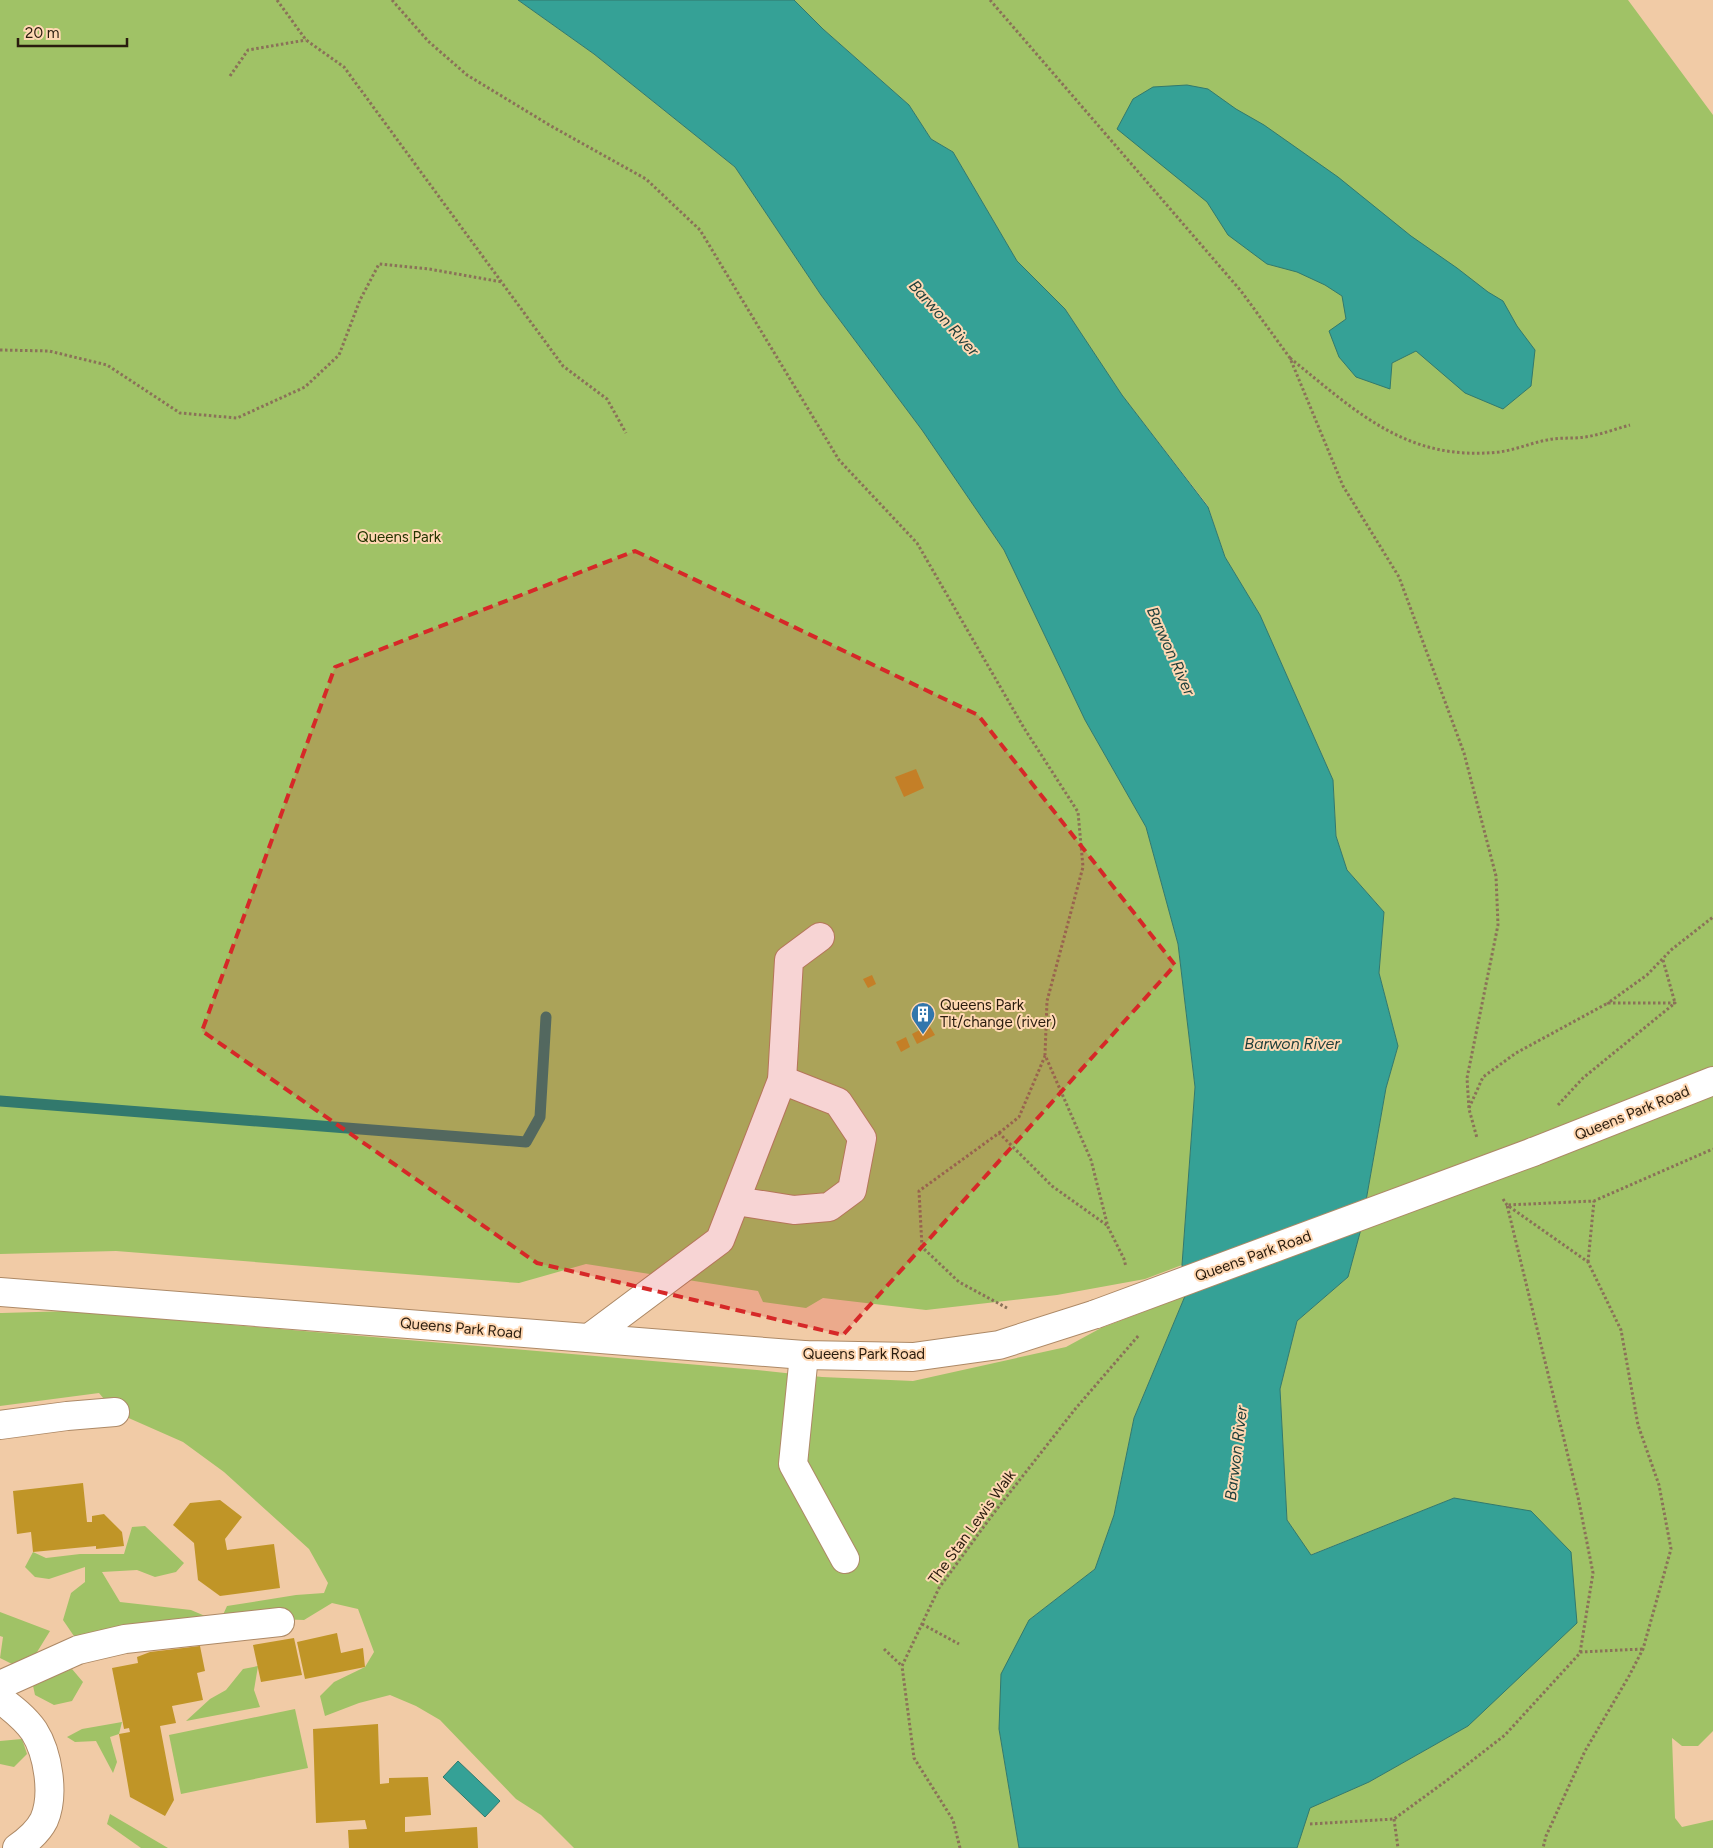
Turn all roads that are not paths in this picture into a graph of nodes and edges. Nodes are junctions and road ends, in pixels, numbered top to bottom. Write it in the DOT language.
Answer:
graph roads {
  1 [pos="820,937"];
  2 [pos="782,1080"];
  3 [pos="1713,1081"];
  4 [pos="736,1200"];
  5 [pos="0,1292"];
  6 [pos="589,1338"];
  7 [pos="804,1355"];
  8 [pos="115,1412"];
  9 [pos="0,1425"];
  10 [pos="845,1559"];
  11 [pos="280,1622"];
  12 [pos="0,1685"];
  13 [pos="0,1700"];
  14 [pos="17,1848"];
  1 -- 2 [label="main road"];
  2 -- 4 [label="main road"];
  2 -- 4 [label="main road"];
  3 -- 7 [label="main road, Queens Park Road, bridge"];
  4 -- 6 [label="main road"];
  5 -- 6 [label="main road, Queens Park Road"];
  6 -- 7 [label="main road, Queens Park Road"];
  7 -- 10 [label="main road"];
  8 -- 9 [label="main road"];
  11 -- 12 [label="main road"];
  13 -- 14 [label="main road"];
}
